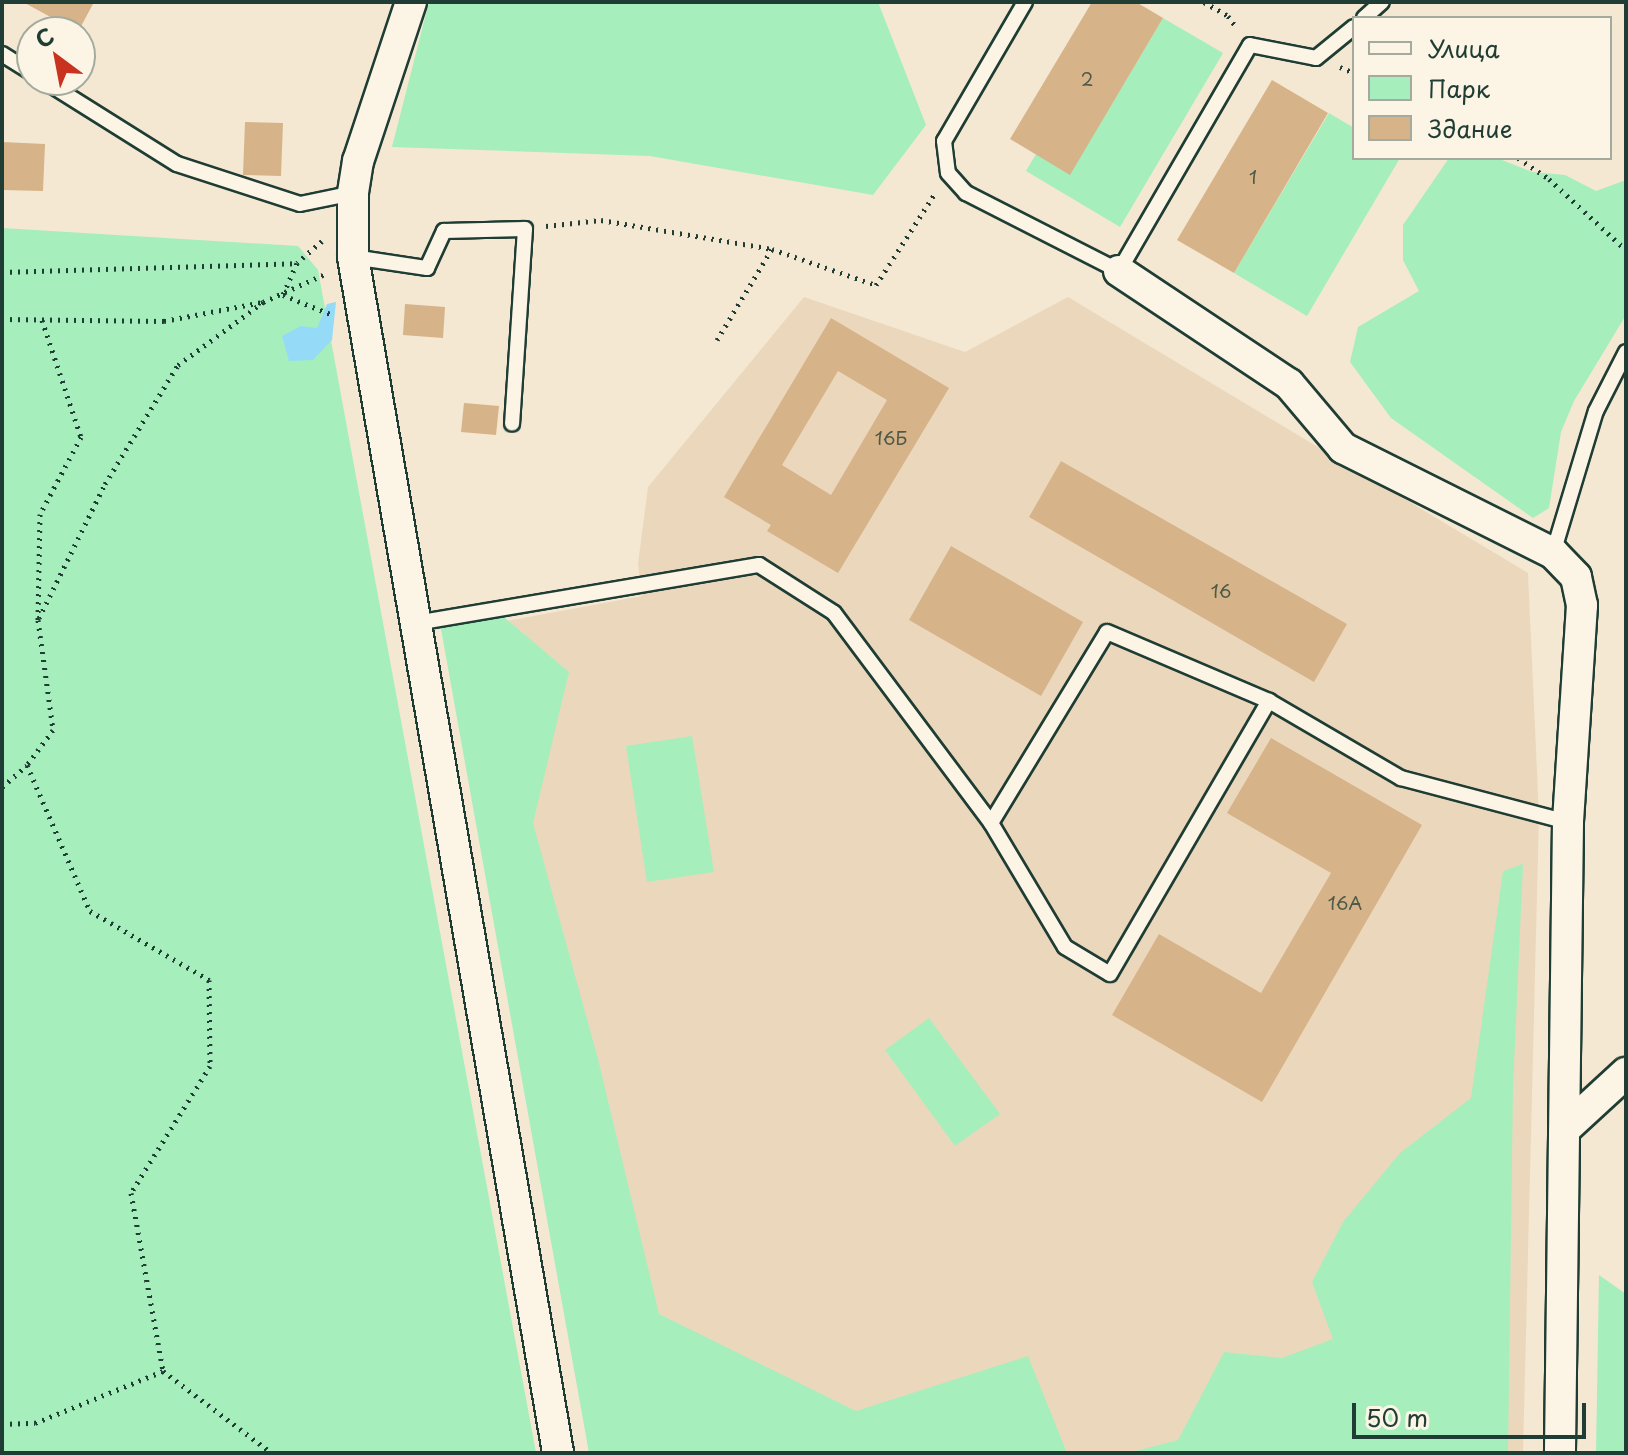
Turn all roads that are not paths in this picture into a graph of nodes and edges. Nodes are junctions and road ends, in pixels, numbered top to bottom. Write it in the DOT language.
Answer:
graph roads {
  1 [pos="411,2"];
  2 [pos="1025,2"];
  3 [pos="1382,2"];
  4 [pos="1366,16"];
  5 [pos="1352,29"];
  6 [pos="69,96"];
  7 [pos="353,204"];
  8 [pos="353,257"];
  9 [pos="1119,271"];
  10 [pos="1626,352"];
  11 [pos="512,424"];
  12 [pos="1553,553"];
  13 [pos="416,623"];
  14 [pos="1269,701"];
  15 [pos="1568,822"];
  16 [pos="991,823"];
  17 [pos="1626,1073"];
  18 [pos="1565,1129"];
  19 [pos="558,1453"];
  20 [pos="1560,1453"];
  1 -- 7 [label="street"];
  2 -- 9 [label="lane"];
  3 -- 4 [label="lane"];
  5 -- 9 [label="lane"];
  6 -- 7 [label="lane"];
  7 -- 8 [label="street"];
  8 -- 11 [label="lane"];
  8 -- 13 [label="street"];
  9 -- 12 [label="street"];
  10 -- 12 [label="lane"];
  12 -- 15 [label="street"];
  13 -- 16 [label="lane"];
  13 -- 19 [label="street"];
  14 -- 15 [label="lane"];
  14 -- 16 [label="lane"];
  14 -- 16 [label="lane"];
  15 -- 18 [label="street"];
  17 -- 18 [label="street"];
  18 -- 20 [label="street"];
}
